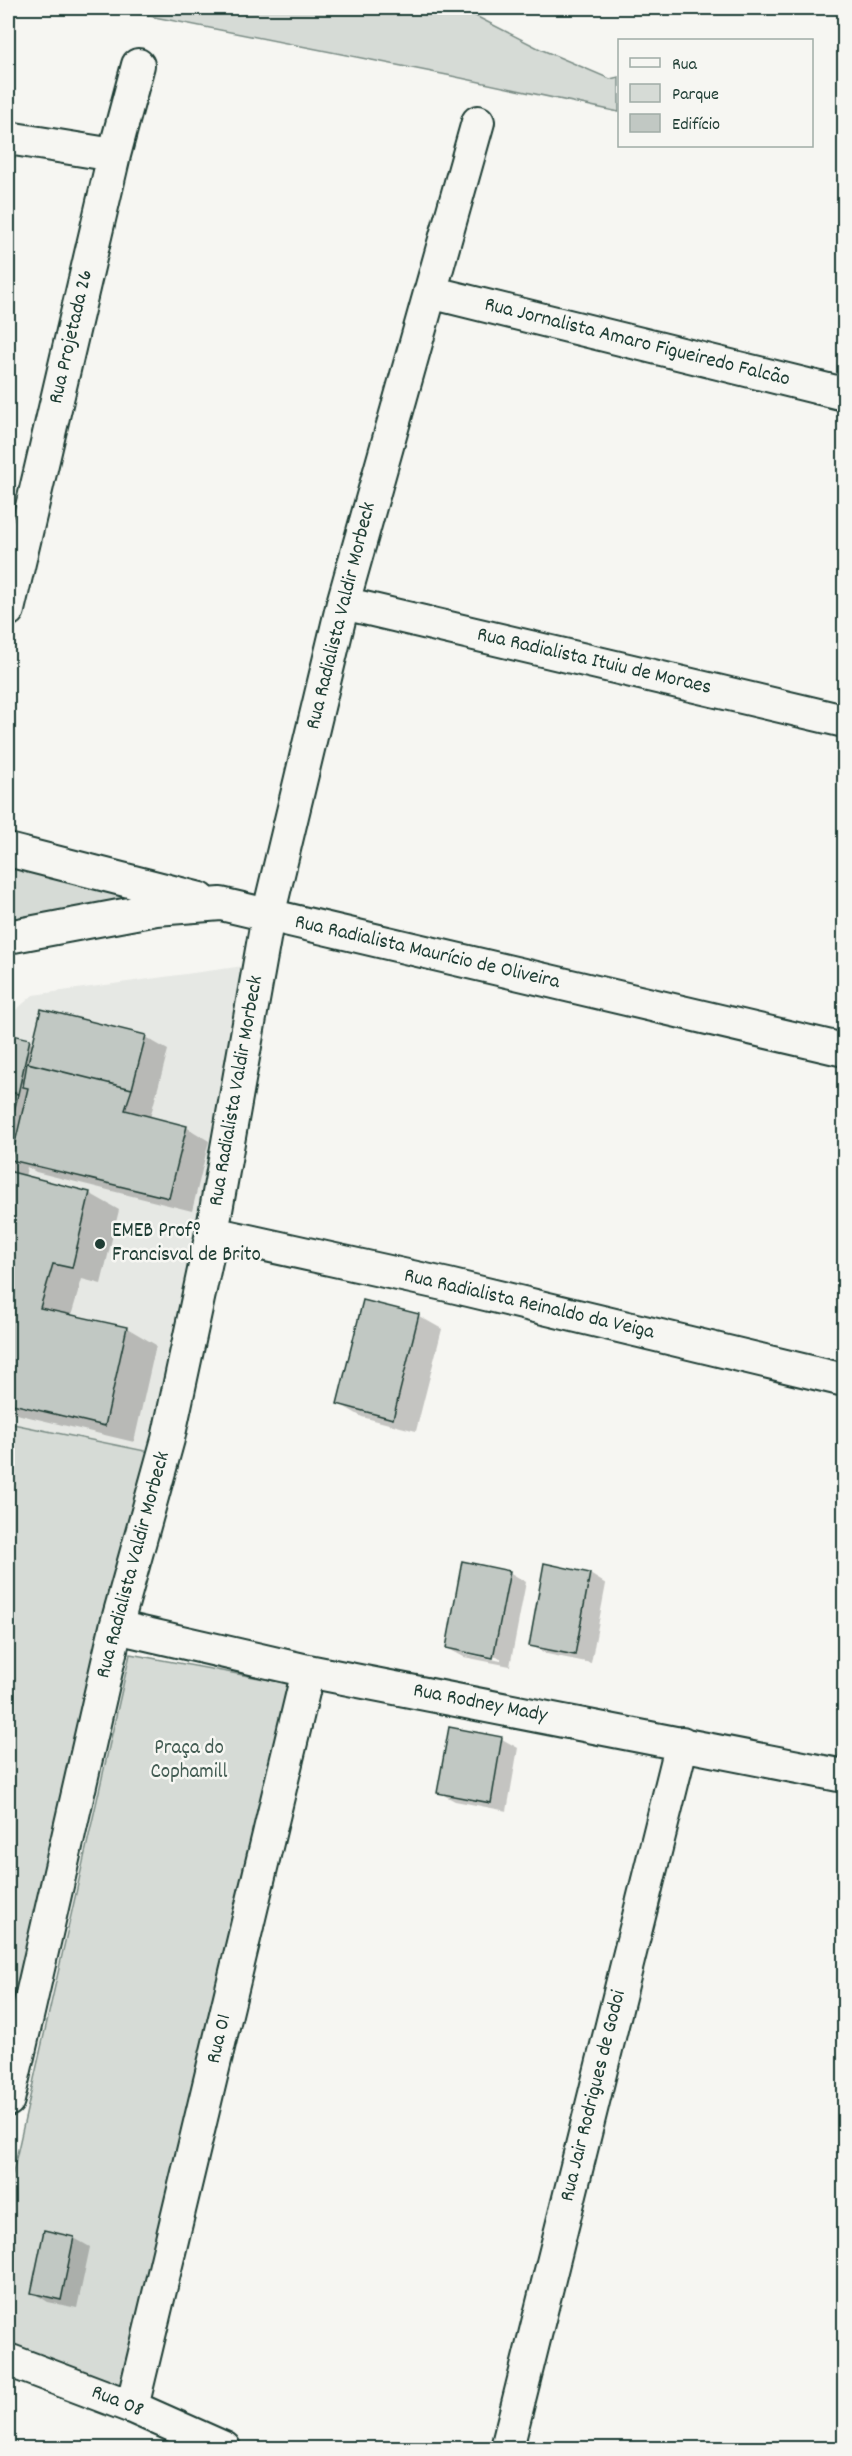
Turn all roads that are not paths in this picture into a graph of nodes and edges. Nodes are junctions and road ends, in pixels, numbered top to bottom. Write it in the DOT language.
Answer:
graph roads {
  1 [pos="138,65"];
  2 [pos="478,122"];
  3 [pos="8,138"];
  4 [pos="114,155"];
  5 [pos="430,292"];
  6 [pos="844,394"];
  7 [pos="343,603"];
  8 [pos="8,610"];
  9 [pos="844,721"];
  10 [pos="8,850"];
  11 [pos="221,904"];
  12 [pos="268,916"];
  13 [pos="8,937"];
  14 [pos="844,1050"];
  15 [pos="212,1233"];
  16 [pos="844,1380"];
  17 [pos="116,1627"];
  18 [pos="308,1671"];
  19 [pos="682,1743"];
  20 [pos="844,1776"];
  21 [pos="8,2100"];
  22 [pos="8,2360"];
  23 [pos="132,2407"];
  24 [pos="224,2448"];
  25 [pos="507,2448"];
  1 -- 4 [label="street, Rua Projetada 26"];
  2 -- 5 [label="street, Rua Radialista Valdir Morbeck"];
  3 -- 4 [label="street"];
  4 -- 8 [label="street, Rua Projetada 26"];
  5 -- 6 [label="street, Rua Jornalista Amaro Figueiredo Falcão"];
  5 -- 7 [label="street, Rua Radialista Valdir Morbeck"];
  7 -- 9 [label="street, Rua Radialista Ituiu de Moraes"];
  7 -- 12 [label="street, Rua Radialista Valdir Morbeck"];
  10 -- 11 [label="street"];
  11 -- 12 [label="street, Rua Radialista Maurício de Oliveira"];
  11 -- 13 [label="street, Rua Radialista Maurício de Oliveira"];
  12 -- 14 [label="street, Rua Radialista Maurício de Oliveira"];
  12 -- 15 [label="street, Rua Radialista Valdir Morbeck"];
  15 -- 16 [label="street, Rua Radialista Reinaldo da Veiga"];
  15 -- 17 [label="street, Rua Radialista Valdir Morbeck"];
  17 -- 18 [label="street, Rua Rodney Mady"];
  17 -- 21 [label="street, Rua Radialista Valdir Morbeck"];
  18 -- 19 [label="street, Rua Rodney Mady"];
  18 -- 23 [label="street, Rua 01"];
  19 -- 20 [label="street, Rua Rodney Mady"];
  19 -- 25 [label="street, Rua Jair Rodrigues de Godoi"];
  22 -- 23 [label="street, Rua 08"];
  23 -- 24 [label="street, Rua 08"];
}
